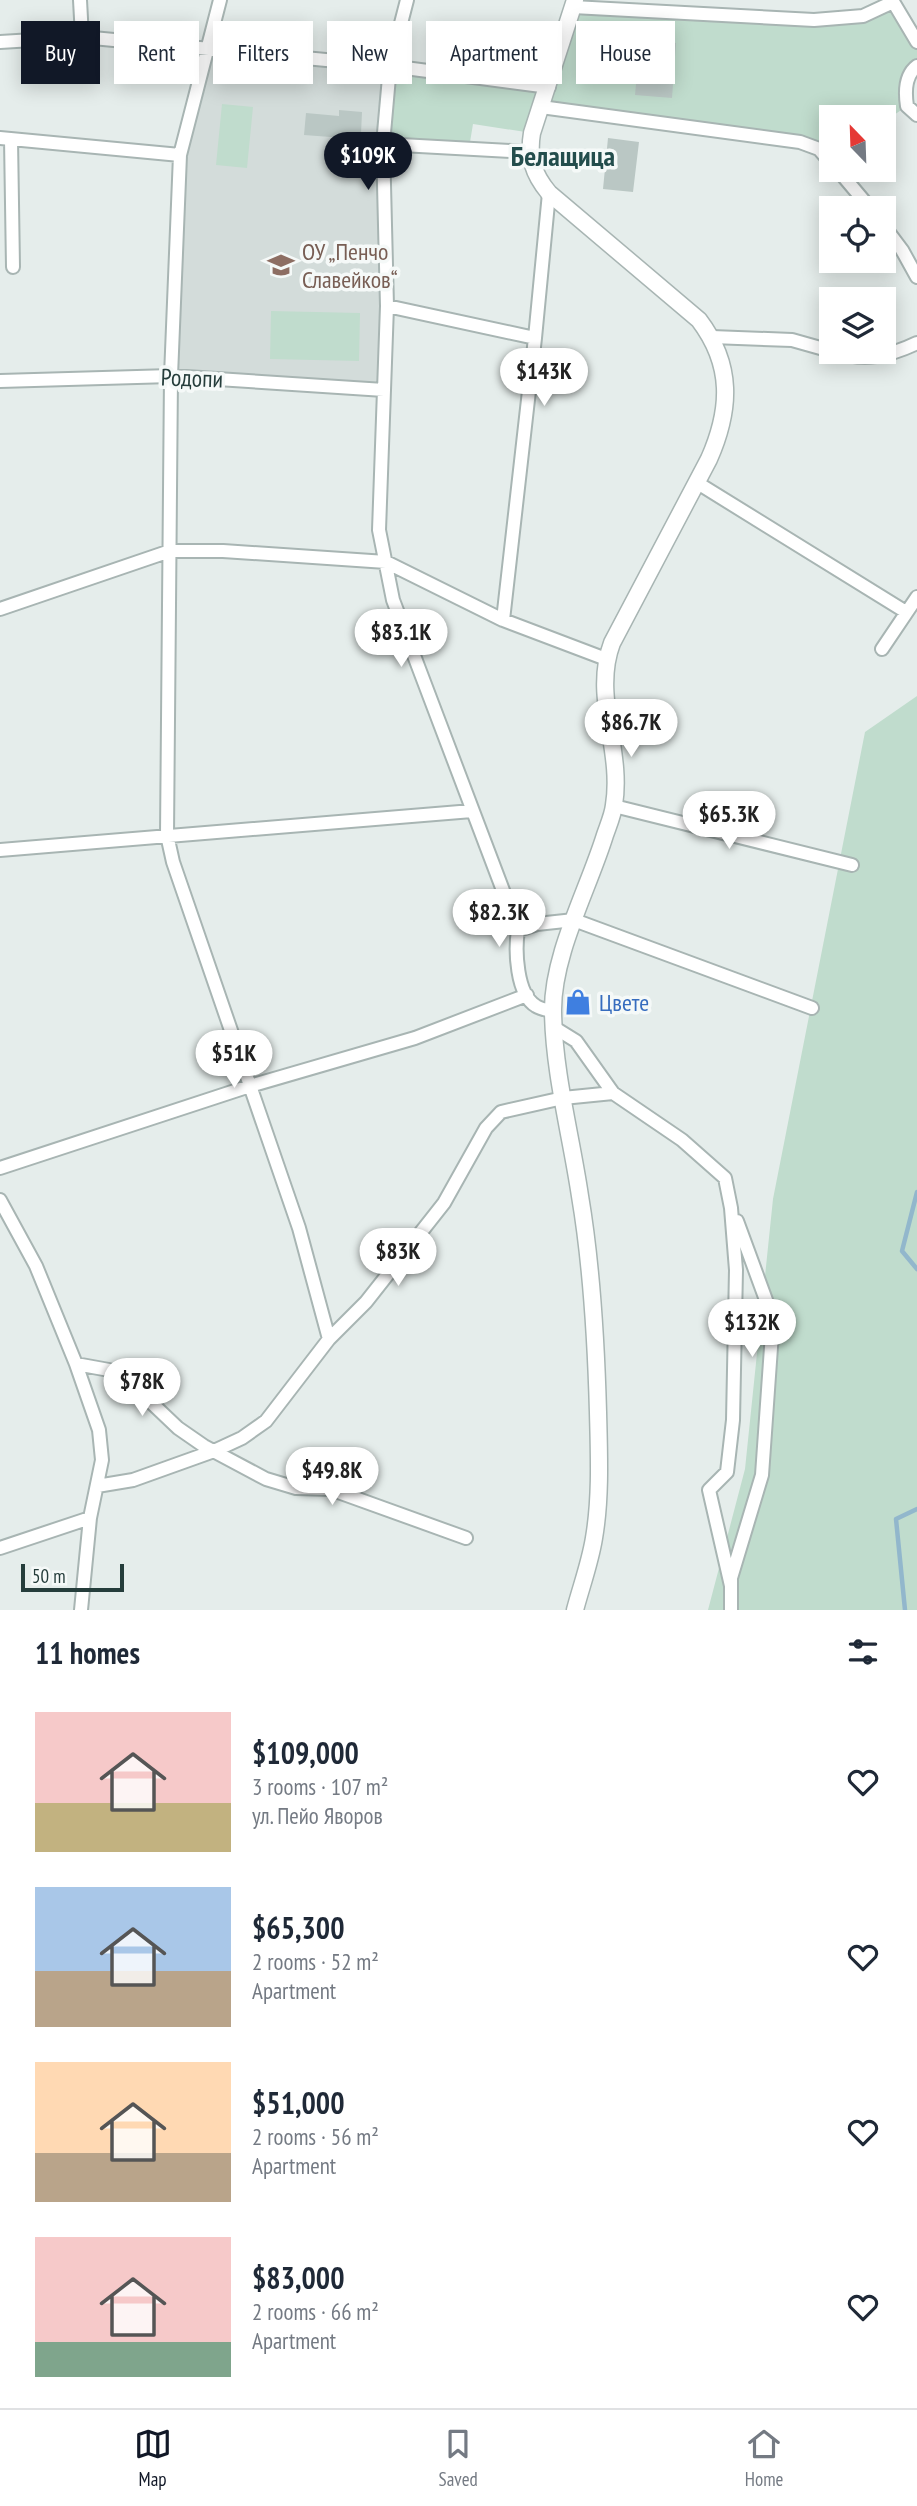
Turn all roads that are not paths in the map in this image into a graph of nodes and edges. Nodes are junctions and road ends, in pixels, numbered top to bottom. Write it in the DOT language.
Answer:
graph roads {
  1 [pos="80,0"];
  2 [pos="220,0"];
  3 [pos="407,0"];
  4 [pos="893,1"];
  5 [pos="574,4"];
  6 [pos="81,21"];
  7 [pos="402,21"];
  8 [pos="100,39"];
  9 [pos="21,40"];
  10 [pos="0,41"];
  11 [pos="917,42"];
  12 [pos="208,48"];
  13 [pos="327,60"];
  14 [pos="917,66"];
  15 [pos="412,69"];
  16 [pos="388,84"];
  17 [pos="549,87"];
  18 [pos="541,107"];
  19 [pos="917,115"];
  20 [pos="6,138"];
  21 [pos="383,144"];
  22 [pos="819,149"];
  23 [pos="529,152"];
  24 [pos="180,155"];
  25 [pos="848,182"];
  26 [pos="549,193"];
  27 [pos="860,196"];
  28 [pos="896,242"];
  29 [pos="13,267"];
  30 [pos="917,277"];
  31 [pos="387,306"];
  32 [pos="712,337"];
  33 [pos="535,338"];
  34 [pos="917,343"];
  35 [pos="819,347"];
  36 [pos="896,353"];
  37 [pos="171,376"];
  38 [pos="0,381"];
  39 [pos="384,390"];
  40 [pos="696,482"];
  41 [pos="170,551"];
  42 [pos="386,562"];
  43 [pos="917,597"];
  44 [pos="0,609"];
  45 [pos="906,612"];
  46 [pos="503,620"];
  47 [pos="882,649"];
  48 [pos="606,659"];
  49 [pos="614,806"];
  50 [pos="472,811"];
  51 [pos="167,835"];
  52 [pos="0,850"];
  53 [pos="852,864"];
  54 [pos="574,920"];
  55 [pos="517,930"];
  56 [pos="527,995"];
  57 [pos="812,1008"];
  58 [pos="553,1012"];
  59 [pos="555,1028"];
  60 [pos="250,1086"];
  61 [pos="613,1093"];
  62 [pos="563,1098"];
  63 [pos="0,1168"];
  64 [pos="0,1200"];
  65 [pos="732,1208"];
  66 [pos="329,1339"];
  67 [pos="76,1364"];
  68 [pos="214,1451"];
  69 [pos="97,1486"];
  70 [pos="90,1518"];
  71 [pos="466,1538"];
  72 [pos="0,1548"];
  73 [pos="731,1586"];
  74 [pos="80,1610"];
  75 [pos="575,1610"];
  76 [pos="731,1610"];
  1 -- 6 [label="street"];
  2 -- 12 [label="street"];
  3 -- 7 [label="street"];
  4 -- 5 [label="street"];
  4 -- 11 [label="street"];
  5 -- 17 [label="street"];
  8 -- 12 [label="street"];
  9 -- 10 [label="street"];
  12 -- 13 [label="street"];
  12 -- 24 [label="street"];
  14 -- 19 [label="street"];
  15 -- 17 [label="street"];
  16 -- 21 [label="street"];
  17 -- 18 [label="street"];
  18 -- 22 [label="street"];
  18 -- 23 [label="street"];
  20 -- 24 [label="street"];
  20 -- 29 [label="street"];
  21 -- 23 [label="street"];
  21 -- 31 [label="street"];
  23 -- 26 [label="street"];
  24 -- 37 [label="street"];
  25 -- 27 [label="street"];
  26 -- 32 [label="street"];
  26 -- 33 [label="street"];
  28 -- 30 [label="street"];
  31 -- 33 [label="street"];
  31 -- 39 [label="street"];
  32 -- 35 [label="street"];
  32 -- 40 [label="street"];
  33 -- 46 [label="street"];
  34 -- 36 [label="street"];
  37 -- 38 [label="street, Родопи"];
  37 -- 39 [label="street, Родопи"];
  37 -- 41 [label="street"];
  39 -- 42 [label="street"];
  40 -- 45 [label="street"];
  40 -- 48 [label="street"];
  41 -- 42 [label="street"];
  41 -- 44 [label="street"];
  41 -- 51 [label="street"];
  42 -- 46 [label="street"];
  42 -- 50 [label="street"];
  43 -- 45 [label="street"];
  45 -- 47 [label="street"];
  46 -- 48 [label="street"];
  48 -- 49 [label="street"];
  49 -- 53 [label="street"];
  49 -- 54 [label="street"];
  50 -- 51 [label="street"];
  50 -- 55 [label="street"];
  51 -- 52 [label="street"];
  51 -- 60 [label="street"];
  54 -- 55 [label="street"];
  54 -- 57 [label="street"];
  54 -- 58 [label="street"];
  55 -- 56 [label="street"];
  56 -- 58 [label="street"];
  56 -- 60 [label="street"];
  58 -- 59 [label="street"];
  59 -- 61 [label="street"];
  59 -- 62 [label="street"];
  60 -- 63 [label="street"];
  60 -- 66 [label="street"];
  61 -- 62 [label="street"];
  61 -- 65 [label="street"];
  62 -- 66 [label="street"];
  62 -- 75 [label="street"];
  64 -- 67 [label="street"];
  65 -- 73 [label="street"];
  65 -- 73 [label="street"];
  66 -- 68 [label="street"];
  67 -- 68 [label="street"];
  67 -- 69 [label="street"];
  68 -- 69 [label="street"];
  68 -- 71 [label="street"];
  69 -- 70 [label="street"];
  70 -- 72 [label="street"];
  70 -- 74 [label="street"];
  73 -- 76 [label="street"];
}
